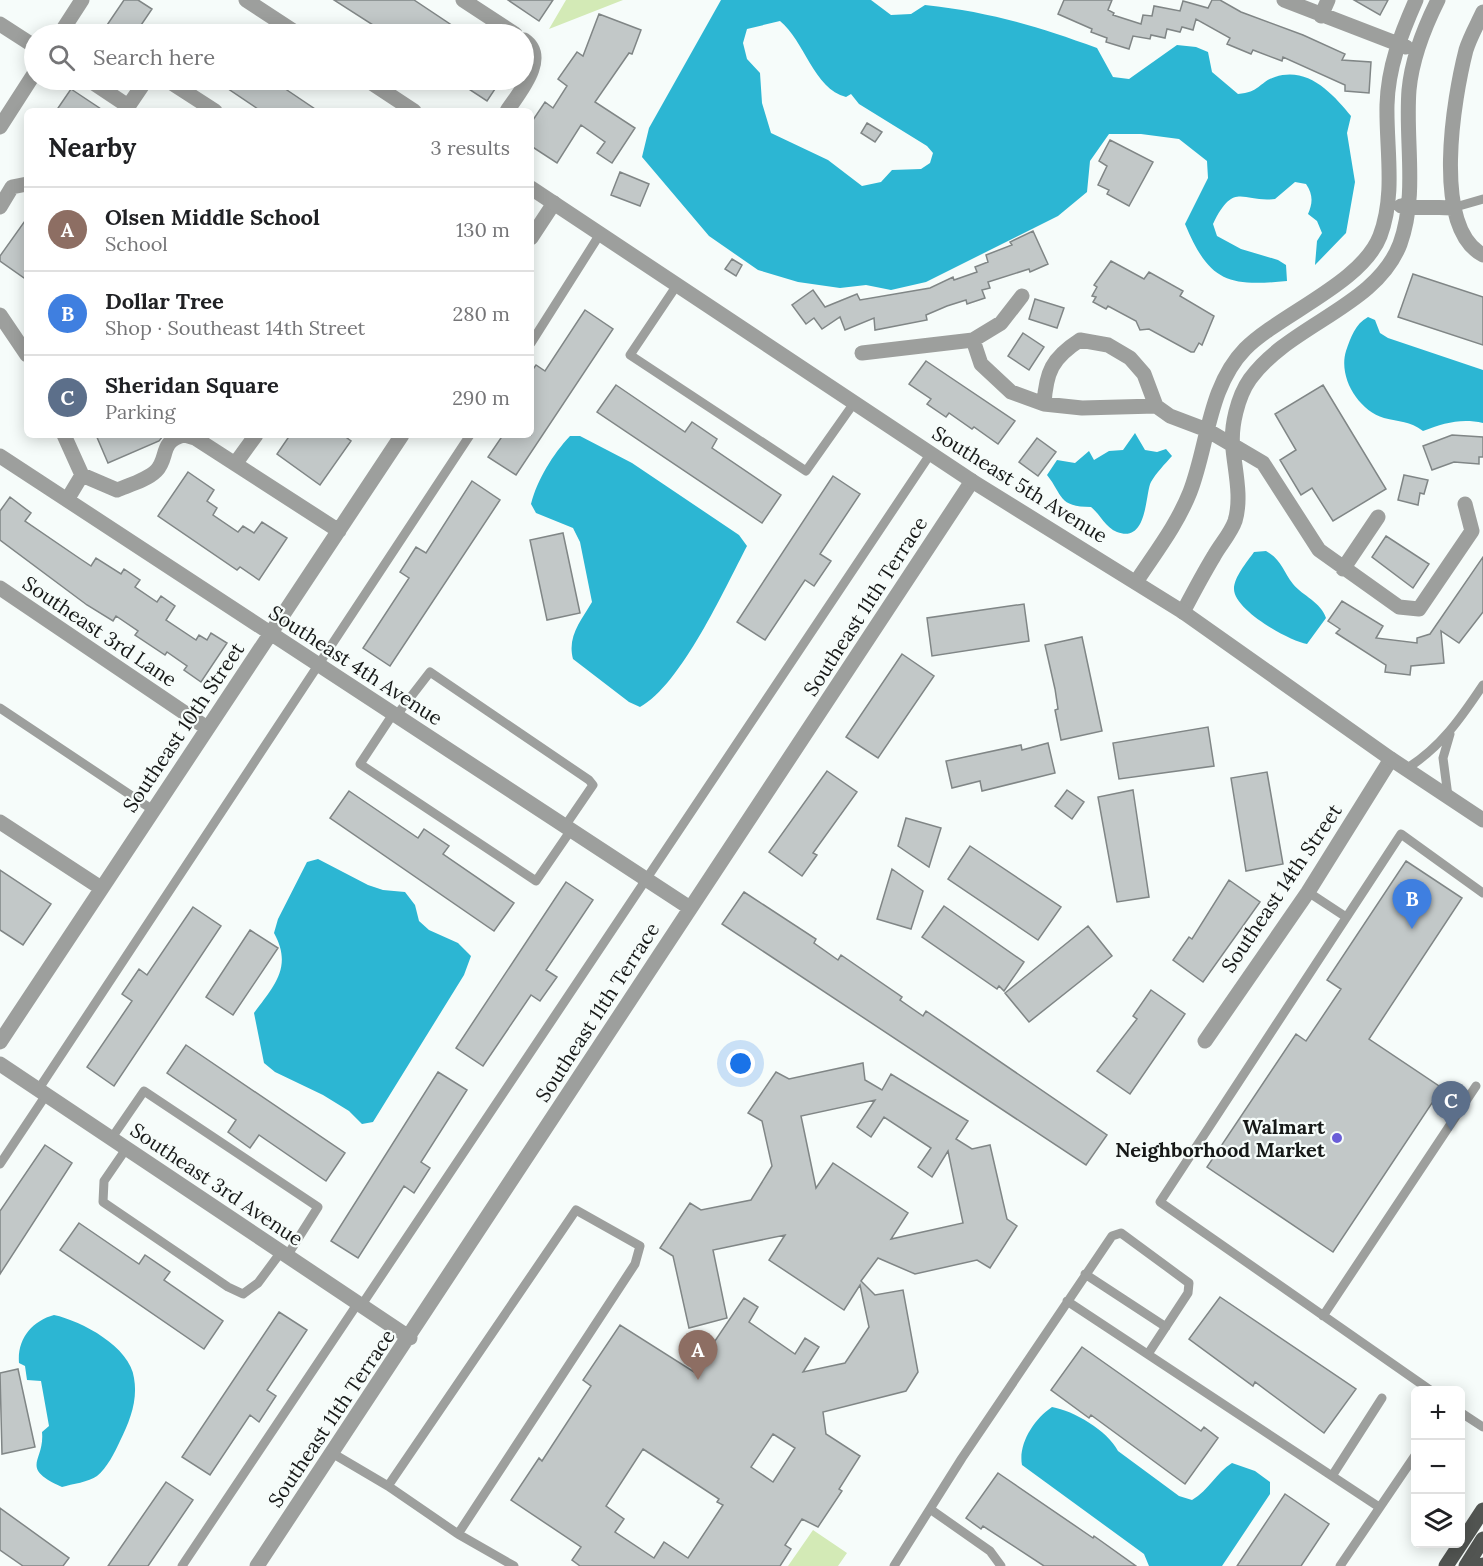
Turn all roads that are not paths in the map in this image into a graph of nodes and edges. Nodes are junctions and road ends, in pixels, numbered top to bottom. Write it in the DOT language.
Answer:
graph roads {
  1 [pos="82,0"];
  2 [pos="246,0"];
  3 [pos="463,0"];
  4 [pos="1284,0"];
  5 [pos="1328,0"];
  6 [pos="1416,0"];
  7 [pos="1438,0"];
  8 [pos="1483,12"];
  9 [pos="1321,16"];
  10 [pos="0,24"];
  11 [pos="66,24"];
  12 [pos="283,24"];
  13 [pos="500,24"];
  14 [pos="24,40"];
  15 [pos="1396,43"];
  16 [pos="1417,51"];
  17 [pos="24,90"];
  18 [pos="103,90"];
  19 [pos="139,90"];
  20 [pos="182,90"];
  21 [pos="382,90"];
  22 [pos="521,90"];
  23 [pos="127,108"];
  24 [pos="210,108"];
  25 [pos="409,108"];
  26 [pos="509,108"];
  27 [pos="0,127"];
  28 [pos="24,185"];
  29 [pos="534,190"];
  30 [pos="1483,199"];
  31 [pos="554,203"];
  32 [pos="1389,205"];
  33 [pos="1408,206"];
  34 [pos="0,207"];
  35 [pos="1452,208"];
  36 [pos="534,233"];
  37 [pos="600,234"];
  38 [pos="1483,255"];
  39 [pos="677,285"];
  40 [pos="1022,296"];
  41 [pos="0,315"];
  42 [pos="534,338"];
  43 [pos="973,340"];
  44 [pos="24,351"];
  45 [pos="862,353"];
  46 [pos="854,402"];
  47 [pos="1044,404"];
  48 [pos="1156,406"];
  49 [pos="1207,430"];
  50 [pos="65,438"];
  51 [pos="172,438"];
  52 [pos="195,438"];
  53 [pos="254,438"];
  54 [pos="400,438"];
  55 [pos="468,438"];
  56 [pos="1232,446"];
  57 [pos="931,453"];
  58 [pos="0,456"];
  59 [pos="235,464"];
  60 [pos="82,475"];
  61 [pos="972,481"];
  62 [pos="67,500"];
  63 [pos="1465,504"];
  64 [pos="1378,517"];
  65 [pos="339,531"];
  66 [pos="1343,569"];
  67 [pos="1136,582"];
  68 [pos="0,588"];
  69 [pos="1184,612"];
  70 [pos="271,634"];
  71 [pos="319,666"];
  72 [pos="1483,685"];
  73 [pos="0,708"];
  74 [pos="395,715"];
  75 [pos="207,728"];
  76 [pos="1451,732"];
  77 [pos="1391,759"];
  78 [pos="1406,769"];
  79 [pos="1448,796"];
  80 [pos="153,810"];
  81 [pos="1483,820"];
  82 [pos="0,822"];
  83 [pos="568,828"];
  84 [pos="646,879"];
  85 [pos="101,888"];
  86 [pos="1308,892"];
  87 [pos="1483,893"];
  88 [pos="690,908"];
  89 [pos="1346,917"];
  90 [pos="1205,1041"];
  91 [pos="0,1042"];
  92 [pos="0,1064"];
  93 [pos="1476,1086"];
  94 [pos="42,1093"];
  95 [pos="111,1139"];
  96 [pos="126,1149"];
  97 [pos="0,1164"];
  98 [pos="284,1254"];
  99 [pos="1085,1274"];
  100 [pos="1067,1302"];
  101 [pos="359,1304"];
  102 [pos="1323,1316"];
  103 [pos="1166,1327"];
  104 [pos="410,1338"];
  105 [pos="1148,1354"];
  106 [pos="1424,1386"];
  107 [pos="1383,1398"];
  108 [pos="1465,1415"];
  109 [pos="1483,1427"];
  110 [pos="332,1453"];
  111 [pos="1411,1461"];
  112 [pos="1332,1476"];
  113 [pos="388,1486"];
  114 [pos="1379,1508"];
  115 [pos="930,1509"];
  116 [pos="1483,1510"];
  117 [pos="458,1534"];
  118 [pos="1483,1539"];
  119 [pos="182,1566"];
  120 [pos="257,1566"];
  121 [pos="514,1566"];
  122 [pos="894,1566"];
  123 [pos="1001,1566"];
  124 [pos="1340,1566"];
  125 [pos="1446,1566"];
  126 [pos="1466,1566"];
  1 -- 11 [label="street"];
  2 -- 12 [label="street"];
  3 -- 13 [label="street"];
  4 -- 9 [label="street"];
  5 -- 9 [label="street"];
  6 -- 15 [label="street"];
  7 -- 16 [label="street"];
  8 -- 35 [label="street"];
  9 -- 15 [label="street"];
  10 -- 14 [label="street"];
  15 -- 16 [label="street"];
  15 -- 32 [label="street"];
  16 -- 33 [label="street"];
  17 -- 27 [label="street"];
  18 -- 23 [label="street"];
  19 -- 23 [label="street"];
  20 -- 24 [label="street"];
  21 -- 25 [label="street"];
  22 -- 26 [label="street"];
  28 -- 34 [label="street"];
  29 -- 31 [label="street, Southeast 5th Avenue"];
  30 -- 35 [label="lane"];
  31 -- 36 [label="street"];
  31 -- 37 [label="street, Southeast 5th Avenue"];
  32 -- 33 [label="street"];
  32 -- 49 [label="street"];
  33 -- 35 [label="street"];
  33 -- 56 [label="street"];
  35 -- 38 [label="street"];
  37 -- 39 [label="street, Southeast 5th Avenue"];
  37 -- 42 [label="lane"];
  39 -- 46 [label="street, Southeast 5th Avenue"];
  39 -- 46 [label="lane"];
  40 -- 43 [label="street"];
  41 -- 44 [label="street"];
  43 -- 45 [label="street"];
  43 -- 47 [label="street"];
  46 -- 57 [label="street, Southeast 5th Avenue"];
  47 -- 48 [label="street"];
  47 -- 48 [label="street"];
  48 -- 49 [label="street"];
  49 -- 56 [label="street"];
  49 -- 67 [label="street"];
  50 -- 60 [label="street"];
  51 -- 60 [label="street"];
  52 -- 59 [label="street"];
  53 -- 59 [label="street"];
  54 -- 65 [label="street, Southeast 10th Street"];
  55 -- 71 [label="lane"];
  56 -- 66 [label="street"];
  56 -- 69 [label="street"];
  57 -- 61 [label="street, Southeast 5th Avenue"];
  57 -- 84 [label="lane"];
  58 -- 62 [label="street, Southeast 4th Avenue"];
  59 -- 65 [label="street"];
  60 -- 62 [label="street"];
  61 -- 67 [label="street, Southeast 5th Avenue"];
  61 -- 88 [label="street, Southeast 11th Terrace"];
  62 -- 70 [label="street, Southeast 4th Avenue"];
  63 -- 66 [label="street"];
  64 -- 66 [label="street"];
  65 -- 70 [label="street, Southeast 10th Street"];
  67 -- 69 [label="street, Southeast 5th Avenue"];
  68 -- 75 [label="street, Southeast 3rd Lane"];
  69 -- 77 [label="street, Southeast 5th Avenue"];
  70 -- 71 [label="street, Southeast 4th Avenue"];
  70 -- 75 [label="street, Southeast 10th Street"];
  71 -- 74 [label="street, Southeast 4th Avenue"];
  71 -- 94 [label="lane"];
  72 -- 76 [label="lane"];
  73 -- 80 [label="lane"];
  74 -- 83 [label="street, Southeast 4th Avenue"];
  74 -- 83 [label="lane"];
  74 -- 83 [label="lane"];
  75 -- 80 [label="street, Southeast 10th Street"];
  76 -- 78 [label="lane"];
  76 -- 79 [label="lane"];
  77 -- 78 [label="street, Southeast 5th Avenue"];
  77 -- 86 [label="street, Southeast 14th Street"];
  78 -- 79 [label="street, Southeast 5th Avenue"];
  79 -- 81 [label="street, Southeast 5th Avenue"];
  80 -- 85 [label="street, Southeast 10th Street"];
  82 -- 85 [label="street"];
  83 -- 84 [label="street, Southeast 4th Avenue"];
  84 -- 88 [label="street, Southeast 4th Avenue"];
  84 -- 101 [label="lane"];
  85 -- 91 [label="street, Southeast 10th Street"];
  86 -- 89 [label="lane"];
  86 -- 90 [label="street, Southeast 14th Street"];
  87 -- 89 [label="lane"];
  88 -- 104 [label="street, Southeast 11th Terrace"];
  89 -- 102 [label="lane"];
  92 -- 94 [label="street, Southeast 3rd Avenue"];
  93 -- 102 [label="lane"];
  94 -- 95 [label="street, Southeast 3rd Avenue"];
  94 -- 97 [label="lane"];
  95 -- 96 [label="street, Southeast 3rd Avenue"];
  95 -- 98 [label="lane"];
  96 -- 98 [label="street, Southeast 3rd Avenue"];
  96 -- 98 [label="lane"];
  98 -- 101 [label="street, Southeast 3rd Avenue"];
  99 -- 100 [label="lane"];
  99 -- 103 [label="lane"];
  99 -- 103 [label="lane"];
  100 -- 105 [label="lane"];
  100 -- 115 [label="lane"];
  101 -- 104 [label="street, Southeast 3rd Avenue"];
  101 -- 119 [label="lane"];
  102 -- 106 [label="lane"];
  103 -- 105 [label="lane"];
  104 -- 110 [label="street, Southeast 11th Terrace"];
  105 -- 112 [label="lane"];
  107 -- 112 [label="lane"];
  108 -- 109 [label="lane"];
  110 -- 113 [label="lane"];
  110 -- 120 [label="street, Southeast 11th Terrace"];
  111 -- 114 [label="lane"];
  112 -- 114 [label="lane"];
  113 -- 117 [label="lane"];
  113 -- 117 [label="lane"];
  114 -- 124 [label="lane"];
  115 -- 122 [label="lane"];
  115 -- 123 [label="lane"];
  116 -- 125 [label="main road"];
  117 -- 121 [label="lane"];
  118 -- 126 [label="main road"];
}
